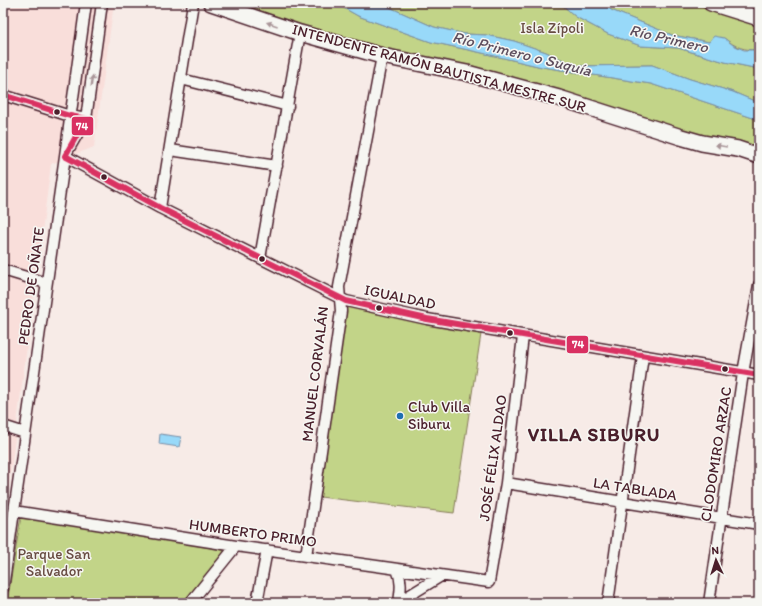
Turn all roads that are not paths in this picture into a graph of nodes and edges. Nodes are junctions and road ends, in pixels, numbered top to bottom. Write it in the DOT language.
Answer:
graph roads {
  1 [pos="86,3"];
  2 [pos="102,3"];
  3 [pos="193,3"];
  4 [pos="211,3"];
  5 [pos="711,3"];
  6 [pos="759,18"];
  7 [pos="300,33"];
  8 [pos="382,56"];
  9 [pos="181,79"];
  10 [pos="3,95"];
  11 [pos="288,106"];
  12 [pos="70,116"];
  13 [pos="86,119"];
  14 [pos="170,150"];
  15 [pos="65,156"];
  16 [pos="759,156"];
  17 [pos="276,166"];
  18 [pos="160,208"];
  19 [pos="260,258"];
  20 [pos="3,270"];
  21 [pos="46,283"];
  22 [pos="759,286"];
  23 [pos="340,299"];
  24 [pos="523,336"];
  25 [pos="644,356"];
  26 [pos="743,373"];
  27 [pos="759,375"];
  28 [pos="3,426"];
  29 [pos="25,433"];
  30 [pos="506,483"];
  31 [pos="623,502"];
  32 [pos="14,511"];
  33 [pos="721,518"];
  34 [pos="759,524"];
  35 [pos="236,546"];
  36 [pos="267,550"];
  37 [pos="306,556"];
  38 [pos="397,569"];
  39 [pos="441,576"];
  40 [pos="489,582"];
  41 [pos="3,588"];
  42 [pos="398,602"];
  43 [pos="190,603"];
  44 [pos="257,603"];
  45 [pos="608,603"];
  46 [pos="709,603"];
  1 -- 12 [label="street, PEDRO DE OÑATE"];
  13 -- 2 [label="street, PEDRO DE OÑATE, one-way"];
  3 -- 9 [label="street"];
  7 -- 4 [label="main road, INTENDENTE RAMÓN BAUTISTA MESTRE SUR, one-way"];
  5 -- 6 [label="main road"];
  7 -- 8 [label="main road, INTENDENTE RAMÓN BAUTISTA MESTRE SUR"];
  7 -- 11 [label="street"];
  16 -- 8 [label="main road, INTENDENTE RAMÓN BAUTISTA MESTRE SUR, one-way"];
  8 -- 23 [label="street, MANUEL CORVALÁN"];
  9 -- 11 [label="street"];
  9 -- 14 [label="street"];
  10 -- 12 [label="street"];
  11 -- 17 [label="street"];
  12 -- 13 [label="street"];
  12 -- 15 [label="street, PEDRO DE OÑATE"];
  13 -- 15 [label="street, PEDRO DE OÑATE"];
  14 -- 17 [label="street"];
  14 -- 18 [label="street"];
  15 -- 18 [label="street, IGUALDAD"];
  15 -- 21 [label="street, PEDRO DE OÑATE"];
  17 -- 19 [label="street"];
  18 -- 19 [label="street, IGUALDAD"];
  19 -- 23 [label="street, IGUALDAD"];
  20 -- 21 [label="street"];
  21 -- 29 [label="street, PEDRO DE OÑATE"];
  22 -- 26 [label="street, CLODOMIRO ARZAC"];
  23 -- 24 [label="street, IGUALDAD"];
  23 -- 37 [label="street, MANUEL CORVALÁN"];
  24 -- 25 [label="street, IGUALDAD"];
  24 -- 30 [label="street, JOSÉ FÉLIX ALDAO"];
  25 -- 26 [label="street, IGUALDAD"];
  25 -- 31 [label="street"];
  26 -- 27 [label="street, IGUALDAD"];
  26 -- 33 [label="street, CLODOMIRO ARZAC"];
  28 -- 29 [label="street"];
  29 -- 32 [label="street, PEDRO DE OÑATE"];
  30 -- 31 [label="street, LA TABLADA"];
  30 -- 40 [label="street, JOSÉ FÉLIX ALDAO"];
  31 -- 33 [label="street, LA TABLADA"];
  31 -- 45 [label="street"];
  32 -- 35 [label="street, HUMBERTO PRIMO"];
  32 -- 41 [label="street, PEDRO DE OÑATE"];
  33 -- 34 [label="street, LA TABLADA"];
  33 -- 46 [label="street, CLODOMIRO ARZAC"];
  35 -- 36 [label="street, HUMBERTO PRIMO"];
  35 -- 43 [label="street"];
  36 -- 37 [label="street, HUMBERTO PRIMO"];
  36 -- 44 [label="street"];
  37 -- 38 [label="street, HUMBERTO PRIMO"];
  38 -- 39 [label="street, HUMBERTO PRIMO"];
  38 -- 42 [label="street"];
  39 -- 40 [label="street, HUMBERTO PRIMO"];
  39 -- 42 [label="street"];
}
